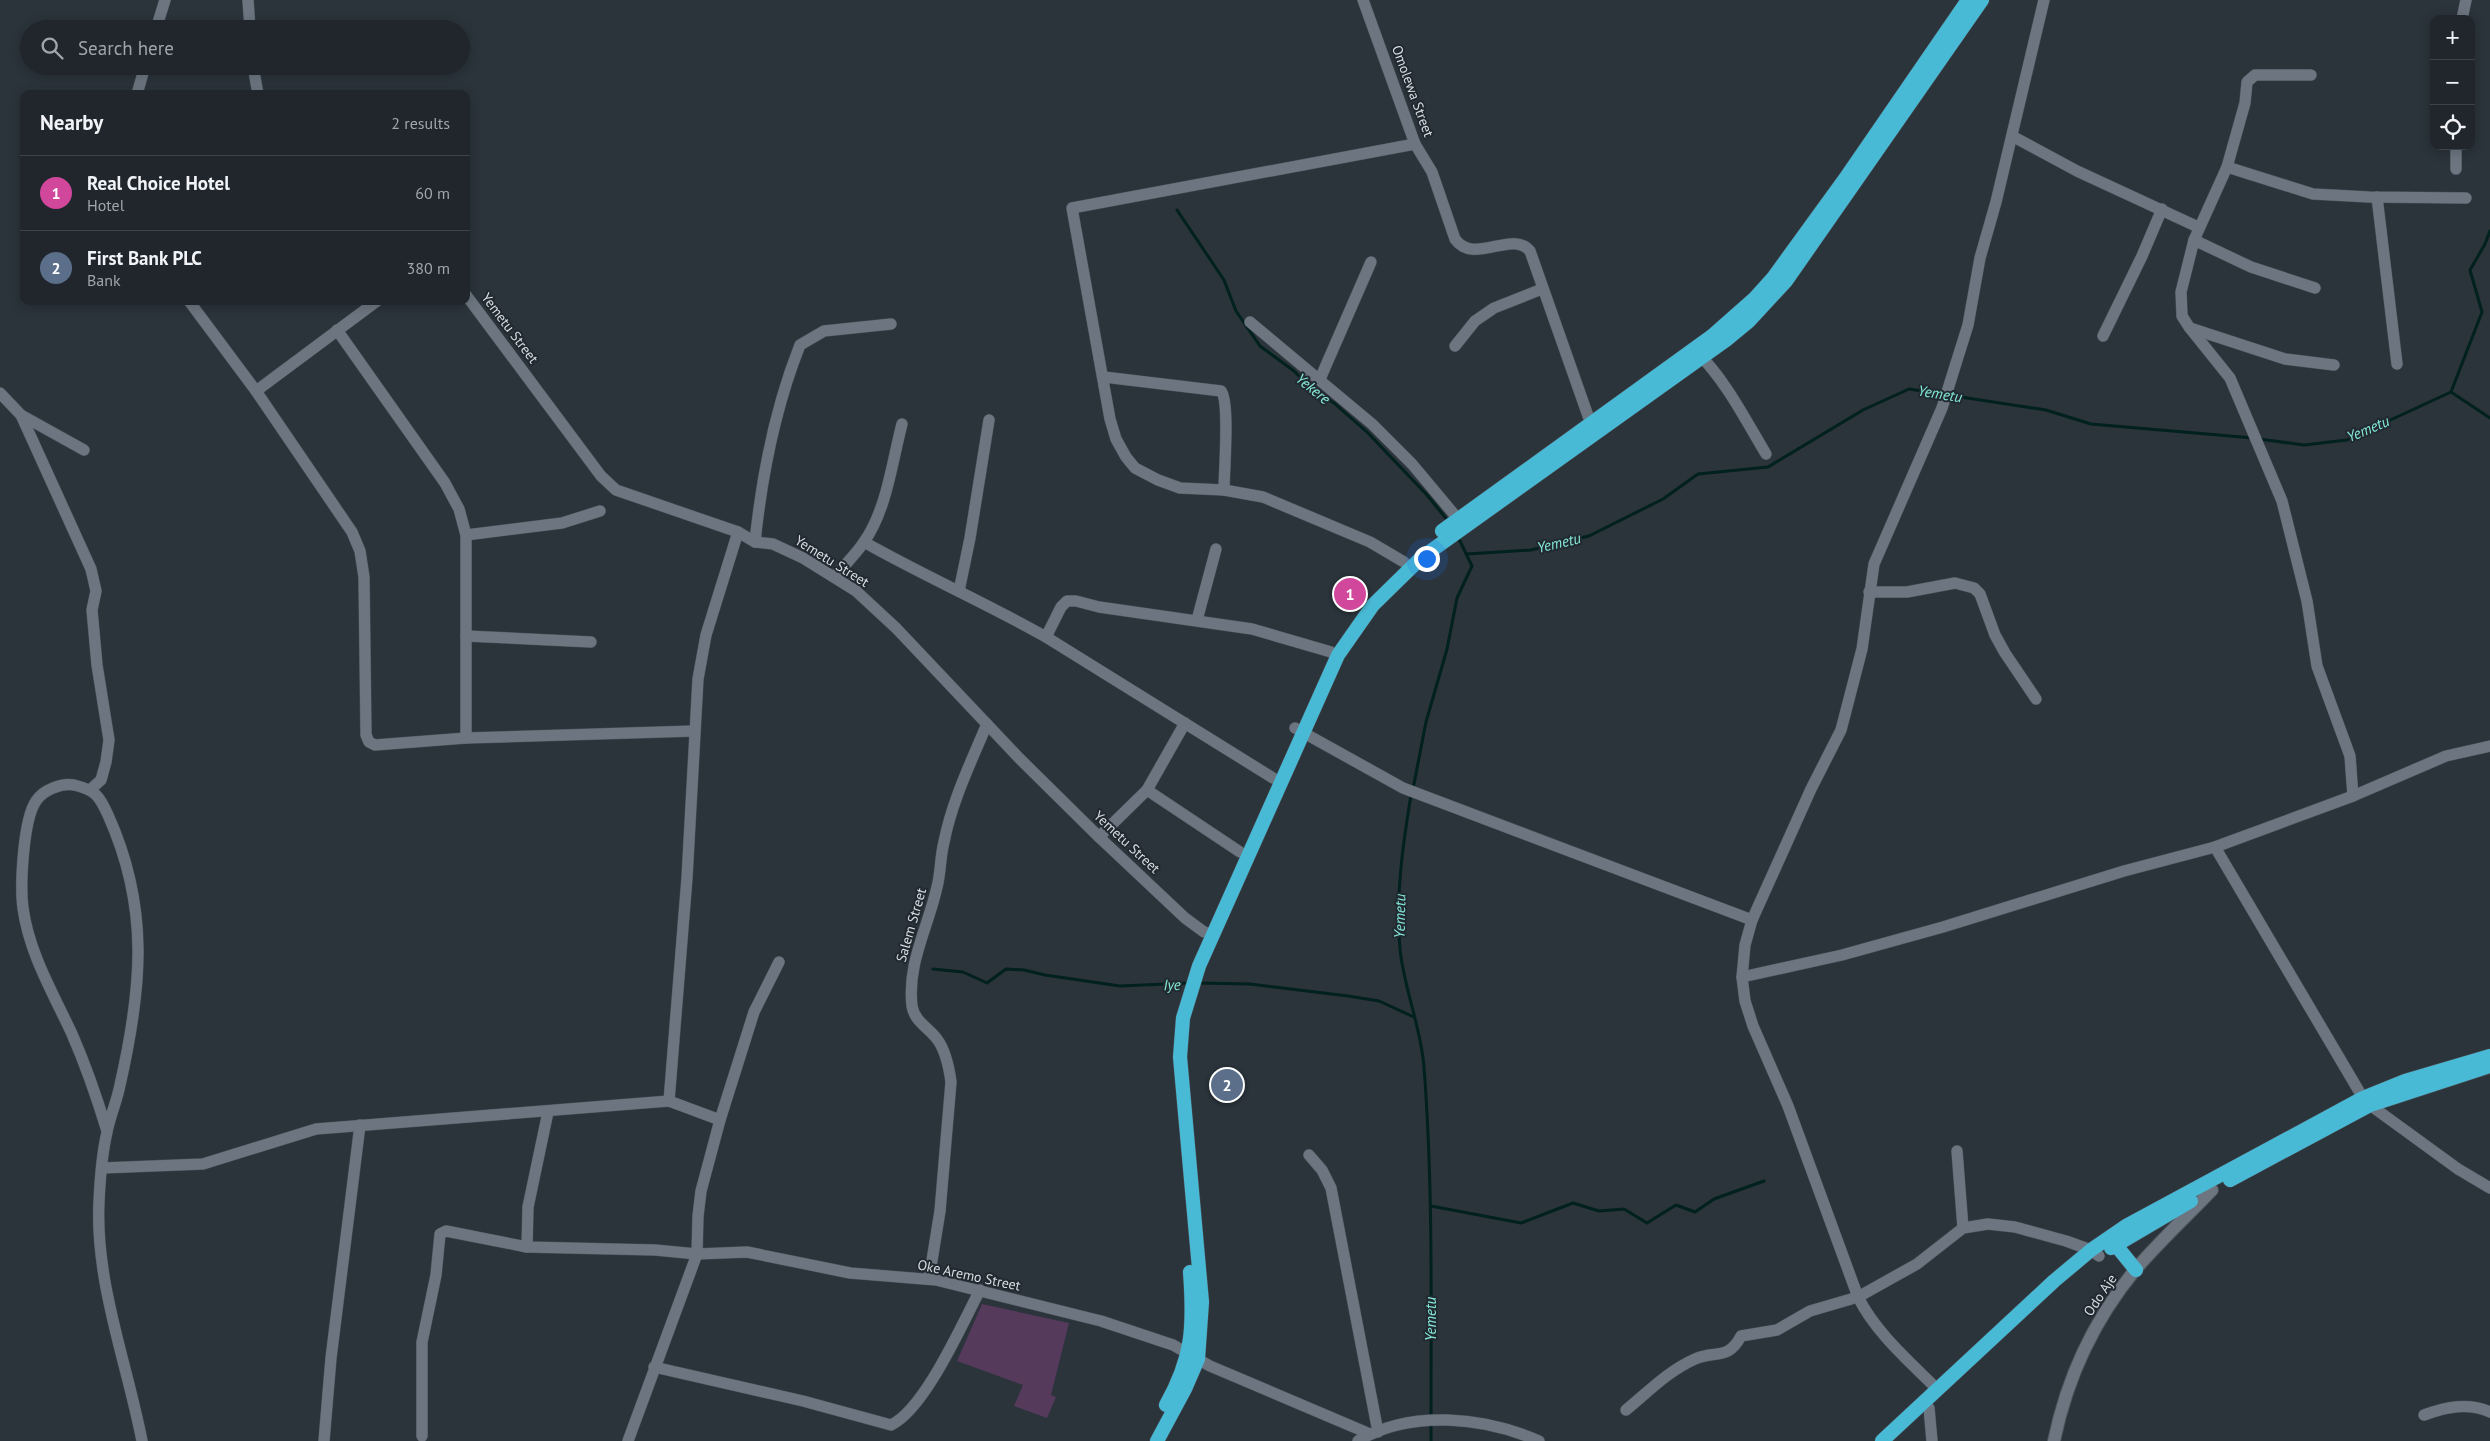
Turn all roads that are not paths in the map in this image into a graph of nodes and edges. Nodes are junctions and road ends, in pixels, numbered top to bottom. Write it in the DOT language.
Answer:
graph roads {
  1 [pos="165,0"];
  2 [pos="248,0"];
  3 [pos="1363,0"];
  4 [pos="1968,0"];
  5 [pos="1982,0"];
  6 [pos="2044,0"];
  7 [pos="2466,0"];
  8 [pos="2463,15"];
  9 [pos="159,20"];
  10 [pos="249,20"];
  11 [pos="142,75"];
  12 [pos="255,75"];
  13 [pos="2311,75"];
  14 [pos="138,90"];
  15 [pos="257,90"];
  16 [pos="2012,136"];
  17 [pos="1415,144"];
  18 [pos="2456,150"];
  19 [pos="2227,167"];
  20 [pos="2456,168"];
  21 [pos="2377,197"];
  22 [pos="2466,198"];
  23 [pos="2162,209"];
  24 [pos="2198,227"];
  25 [pos="2194,240"];
  26 [pos="1371,262"];
  27 [pos="2315,288"];
  28 [pos="1542,289"];
  29 [pos="470,300"];
  30 [pos="192,305"];
  31 [pos="371,305"];
  32 [pos="1250,322"];
  33 [pos="891,324"];
  34 [pos="2189,327"];
  35 [pos="337,330"];
  36 [pos="2103,336"];
  37 [pos="1455,346"];
  38 [pos="1698,353"];
  39 [pos="2397,364"];
  40 [pos="2334,365"];
  41 [pos="1104,377"];
  42 [pos="1320,378"];
  43 [pos="256,391"];
  44 [pos="0,393"];
  45 [pos="21,415"];
  46 [pos="989,420"];
  47 [pos="902,424"];
  48 [pos="1592,429"];
  49 [pos="84,450"];
  50 [pos="1766,454"];
  51 [pos="1224,490"];
  52 [pos="600,511"];
  53 [pos="1453,527"];
  54 [pos="738,532"];
  55 [pos="466,535"];
  56 [pos="755,542"];
  57 [pos="864,542"];
  58 [pos="1216,549"];
  59 [pos="1404,562"];
  60 [pos="834,577"];
  61 [pos="959,590"];
  62 [pos="1869,592"];
  63 [pos="1197,620"];
  64 [pos="466,636"];
  65 [pos="1046,638"];
  66 [pos="591,642"];
  67 [pos="1331,652"];
  68 [pos="2036,699"];
  69 [pos="1186,723"];
  70 [pos="987,724"];
  71 [pos="1299,730"];
  72 [pos="694,731"];
  73 [pos="466,738"];
  74 [pos="2490,746"];
  75 [pos="1273,778"];
  76 [pos="91,789"];
  77 [pos="1147,790"];
  78 [pos="2353,796"];
  79 [pos="1099,837"];
  80 [pos="2215,847"];
  81 [pos="1240,852"];
  82 [pos="1752,920"];
  83 [pos="1208,933"];
  84 [pos="779,962"];
  85 [pos="1742,977"];
  86 [pos="2490,1056"];
  87 [pos="2490,1066"];
  88 [pos="669,1101"];
  89 [pos="2367,1101"];
  90 [pos="548,1112"];
  91 [pos="720,1120"];
  92 [pos="360,1125"];
  93 [pos="107,1130"];
  94 [pos="1957,1151"];
  95 [pos="1309,1154"];
  96 [pos="102,1168"];
  97 [pos="2490,1188"];
  98 [pos="2212,1190"];
  99 [pos="1963,1228"];
  100 [pos="2112,1241"];
  101 [pos="527,1247"];
  102 [pos="2095,1253"];
  103 [pos="696,1254"];
  104 [pos="2136,1270"];
  105 [pos="929,1279"];
  106 [pos="980,1290"];
  107 [pos="1858,1297"];
  108 [pos="1193,1356"];
  109 [pos="654,1367"];
  110 [pos="1937,1389"];
  111 [pos="1929,1408"];
  112 [pos="1626,1410"];
  113 [pos="2490,1412"];
  114 [pos="2424,1415"];
  115 [pos="1374,1433"];
  116 [pos="422,1436"];
  117 [pos="142,1441"];
  118 [pos="324,1441"];
  119 [pos="628,1441"];
  120 [pos="1147,1441"];
  121 [pos="1157,1441"];
  122 [pos="1358,1441"];
  123 [pos="1539,1441"];
  124 [pos="1882,1441"];
  125 [pos="1894,1441"];
  126 [pos="1932,1441"];
  127 [pos="2054,1441"];
  1 -- 9 [label="street"];
  2 -- 10 [label="street"];
  3 -- 17 [label="street, Omolewa Street"];
  4 -- 38 [label="highway"];
  5 -- 38 [label="highway"];
  6 -- 16 [label="street"];
  7 -- 8 [label="street"];
  11 -- 14 [label="street"];
  12 -- 15 [label="street"];
  13 -- 19 [label="street"];
  16 -- 23 [label="street"];
  16 -- 62 [label="street"];
  17 -- 28 [label="street, Omolewa Street"];
  17 -- 41 [label="street"];
  18 -- 20 [label="street"];
  19 -- 21 [label="street"];
  19 -- 24 [label="street"];
  21 -- 22 [label="street"];
  21 -- 39 [label="street"];
  23 -- 24 [label="street"];
  23 -- 36 [label="street"];
  24 -- 25 [label="street"];
  25 -- 27 [label="street"];
  25 -- 34 [label="street"];
  26 -- 42 [label="street"];
  28 -- 37 [label="street"];
  28 -- 48 [label="street"];
  29 -- 54 [label="street, Yemetu Street"];
  30 -- 43 [label="street"];
  31 -- 35 [label="street"];
  32 -- 42 [label="street"];
  33 -- 56 [label="street"];
  34 -- 40 [label="street"];
  34 -- 78 [label="street"];
  35 -- 43 [label="street"];
  35 -- 55 [label="street"];
  38 -- 48 [label="highway"];
  38 -- 50 [label="street"];
  41 -- 51 [label="street"];
  41 -- 51 [label="street"];
  42 -- 53 [label="street"];
  43 -- 73 [label="street"];
  44 -- 45 [label="street"];
  45 -- 49 [label="street"];
  45 -- 76 [label="street"];
  46 -- 61 [label="street"];
  47 -- 57 [label="street"];
  48 -- 53 [label="highway"];
  51 -- 59 [label="street"];
  52 -- 55 [label="street"];
  53 -- 59 [label="highway"];
  53 -- 71 [label="highway"];
  54 -- 56 [label="street, Yemetu Street"];
  54 -- 72 [label="street"];
  55 -- 64 [label="street"];
  56 -- 60 [label="street, Yemetu Street"];
  57 -- 60 [label="street"];
  57 -- 61 [label="street"];
  58 -- 63 [label="street"];
  59 -- 67 [label="highway"];
  60 -- 70 [label="street, Yemetu Street"];
  61 -- 65 [label="street"];
  62 -- 68 [label="street"];
  62 -- 82 [label="street"];
  63 -- 65 [label="street"];
  63 -- 67 [label="street"];
  64 -- 66 [label="street"];
  64 -- 73 [label="street"];
  65 -- 69 [label="street"];
  67 -- 71 [label="highway"];
  69 -- 75 [label="street"];
  69 -- 77 [label="street"];
  70 -- 79 [label="street, Yemetu Street"];
  70 -- 105 [label="street, Salem Street"];
  71 -- 75 [label="highway"];
  71 -- 82 [label="street"];
  71 -- 83 [label="highway"];
  72 -- 73 [label="street"];
  72 -- 88 [label="street"];
  74 -- 78 [label="street"];
  75 -- 81 [label="highway"];
  76 -- 93 [label="street"];
  76 -- 93 [label="street"];
  77 -- 79 [label="street"];
  77 -- 81 [label="street"];
  78 -- 80 [label="street"];
  79 -- 83 [label="street, Yemetu Street"];
  80 -- 85 [label="street"];
  80 -- 89 [label="street"];
  81 -- 83 [label="highway"];
  82 -- 85 [label="street"];
  83 -- 108 [label="highway"];
  84 -- 91 [label="street"];
  85 -- 107 [label="street"];
  86 -- 89 [label="highway"];
  87 -- 89 [label="highway"];
  88 -- 90 [label="street"];
  88 -- 91 [label="street"];
  89 -- 97 [label="street"];
  89 -- 98 [label="highway"];
  89 -- 100 [label="highway"];
  90 -- 92 [label="street"];
  90 -- 101 [label="street"];
  91 -- 103 [label="street"];
  92 -- 96 [label="street"];
  92 -- 118 [label="street"];
  93 -- 96 [label="street"];
  94 -- 99 [label="street"];
  95 -- 115 [label="street"];
  96 -- 117 [label="street"];
  98 -- 100 [label="highway"];
  98 -- 104 [label="street, Odo Aje"];
  99 -- 102 [label="street"];
  99 -- 107 [label="street"];
  100 -- 102 [label="highway"];
  100 -- 104 [label="highway"];
  101 -- 103 [label="street, Oke Aremo Street"];
  101 -- 116 [label="street, Oke Aremo Street"];
  102 -- 110 [label="highway"];
  102 -- 111 [label="highway"];
  103 -- 105 [label="street, Oke Aremo Street"];
  103 -- 109 [label="street"];
  104 -- 127 [label="street, Odo Aje"];
  105 -- 106 [label="street, Oke Aremo Street"];
  106 -- 108 [label="street, Oke Aremo Street"];
  106 -- 109 [label="street"];
  107 -- 110 [label="street"];
  107 -- 112 [label="street"];
  108 -- 115 [label="street, Oke Aremo Street"];
  108 -- 120 [label="highway"];
  108 -- 121 [label="highway"];
  109 -- 119 [label="street"];
  110 -- 124 [label="highway"];
  111 -- 125 [label="highway"];
  111 -- 126 [label="street"];
  113 -- 114 [label="street"];
  115 -- 122 [label="street"];
  115 -- 123 [label="street"];
}
